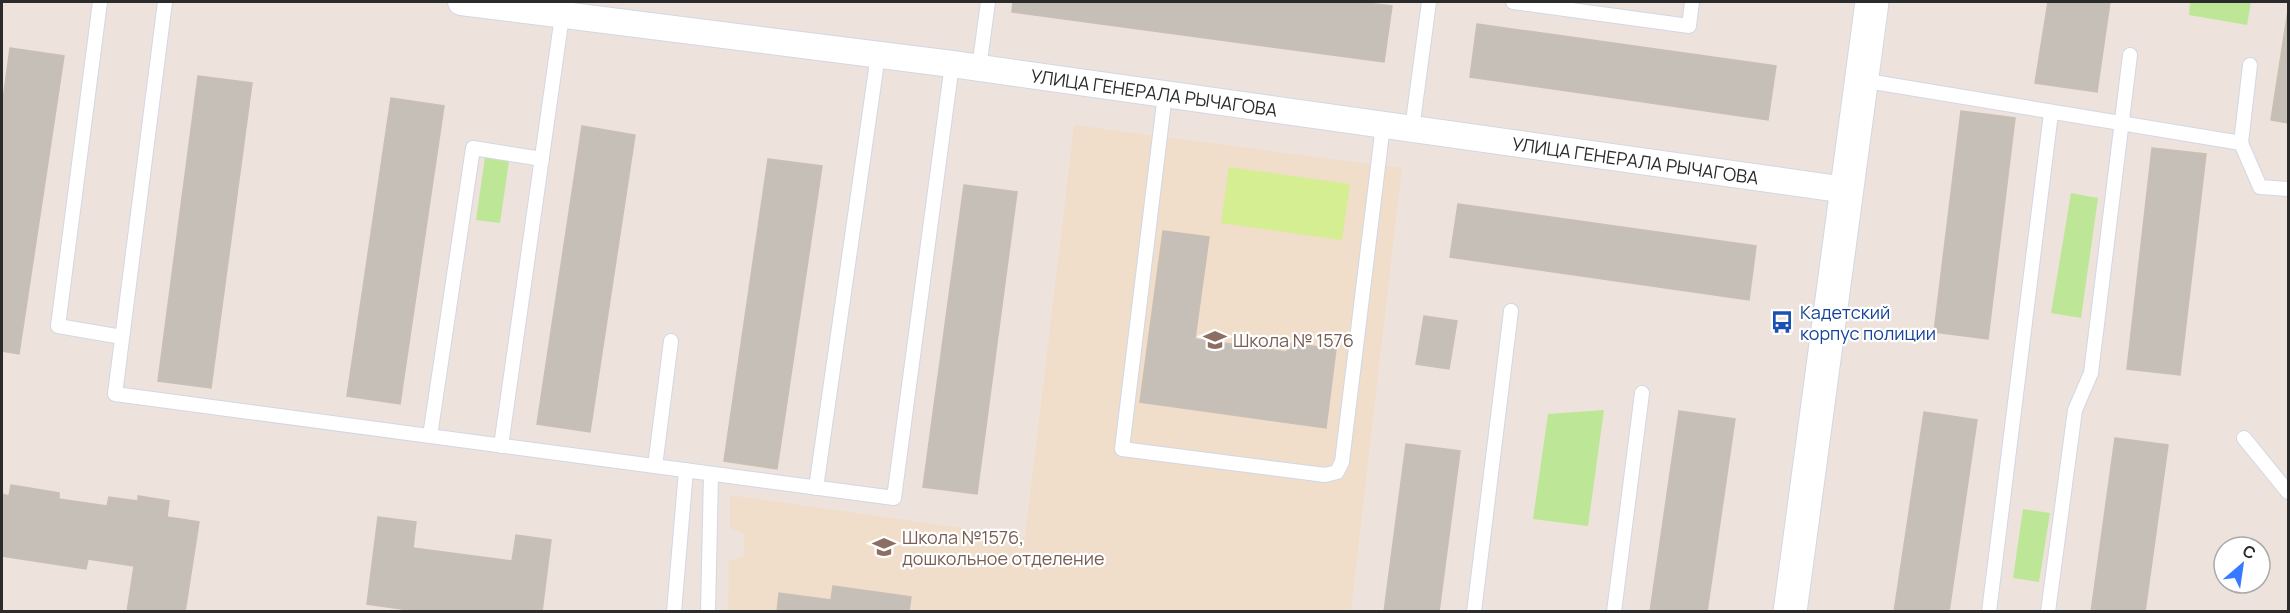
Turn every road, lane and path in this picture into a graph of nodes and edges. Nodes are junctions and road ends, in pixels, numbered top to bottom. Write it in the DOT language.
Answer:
graph roads {
  1 [pos="100,2"];
  2 [pos="165,2"];
  3 [pos="461,2"];
  4 [pos="988,2"];
  5 [pos="1429,2"];
  6 [pos="1513,2"];
  7 [pos="1692,2"];
  8 [pos="1872,2"];
  9 [pos="563,8"];
  10 [pos="878,55"];
  11 [pos="2130,55"];
  12 [pos="952,64"];
  13 [pos="2250,65"];
  14 [pos="979,68"];
  15 [pos="1861,80"];
  16 [pos="1165,94"];
  17 [pos="2051,113"];
  18 [pos="1383,125"];
  19 [pos="2121,125"];
  20 [pos="1412,129"];
  21 [pos="2241,143"];
  22 [pos="542,159"];
  23 [pos="2289,189"];
  24 [pos="1846,190"];
  25 [pos="1511,311"];
  26 [pos="122,337"];
  27 [pos="671,341"];
  28 [pos="1642,393"];
  29 [pos="429,436"];
  30 [pos="2244,438"];
  31 [pos="501,446"];
  32 [pos="655,466"];
  33 [pos="686,470"];
  34 [pos="711,474"];
  35 [pos="816,488"];
  36 [pos="2289,492"];
  37 [pos="674,612"];
  38 [pos="708,612"];
  39 [pos="1474,612"];
  40 [pos="1614,612"];
  41 [pos="1790,612"];
  42 [pos="1989,612"];
  43 [pos="2048,612"];
  1 -- 26 [label="lane"];
  2 -- 26 [label="lane"];
  3 -- 9 [label="street, УЛИЦА ГЕНЕРАЛА РЫЧАГОВА"];
  4 -- 14 [label="lane"];
  5 -- 20 [label="lane"];
  6 -- 7 [label="lane"];
  8 -- 15 [label="street"];
  9 -- 10 [label="street, УЛИЦА ГЕНЕРАЛА РЫЧАГОВА"];
  9 -- 22 [label="lane"];
  10 -- 12 [label="street, УЛИЦА ГЕНЕРАЛА РЫЧАГОВА"];
  10 -- 35 [label="lane"];
  11 -- 19 [label="lane"];
  12 -- 14 [label="street, УЛИЦА ГЕНЕРАЛА РЫЧАГОВА"];
  12 -- 35 [label="lane"];
  13 -- 21 [label="lane"];
  14 -- 16 [label="street, УЛИЦА ГЕНЕРАЛА РЫЧАГОВА"];
  15 -- 17 [label="lane"];
  15 -- 24 [label="street"];
  16 -- 18 [label="street, УЛИЦА ГЕНЕРАЛА РЫЧАГОВА"];
  16 -- 18 [label="lane"];
  17 -- 19 [label="lane"];
  17 -- 42 [label="lane"];
  18 -- 20 [label="street, УЛИЦА ГЕНЕРАЛА РЫЧАГОВА"];
  19 -- 21 [label="lane"];
  19 -- 43 [label="lane"];
  20 -- 24 [label="street, УЛИЦА ГЕНЕРАЛА РЫЧАГОВА"];
  21 -- 23 [label="lane"];
  22 -- 29 [label="lane"];
  22 -- 31 [label="lane"];
  24 -- 41 [label="street"];
  25 -- 39 [label="lane"];
  26 -- 29 [label="lane"];
  27 -- 32 [label="lane"];
  28 -- 40 [label="lane"];
  29 -- 31 [label="lane"];
  30 -- 36 [label="lane"];
  31 -- 32 [label="lane"];
  32 -- 33 [label="lane"];
  33 -- 34 [label="lane"];
  33 -- 37 [label="lane"];
  34 -- 35 [label="lane"];
  34 -- 38 [label="lane"];
}
